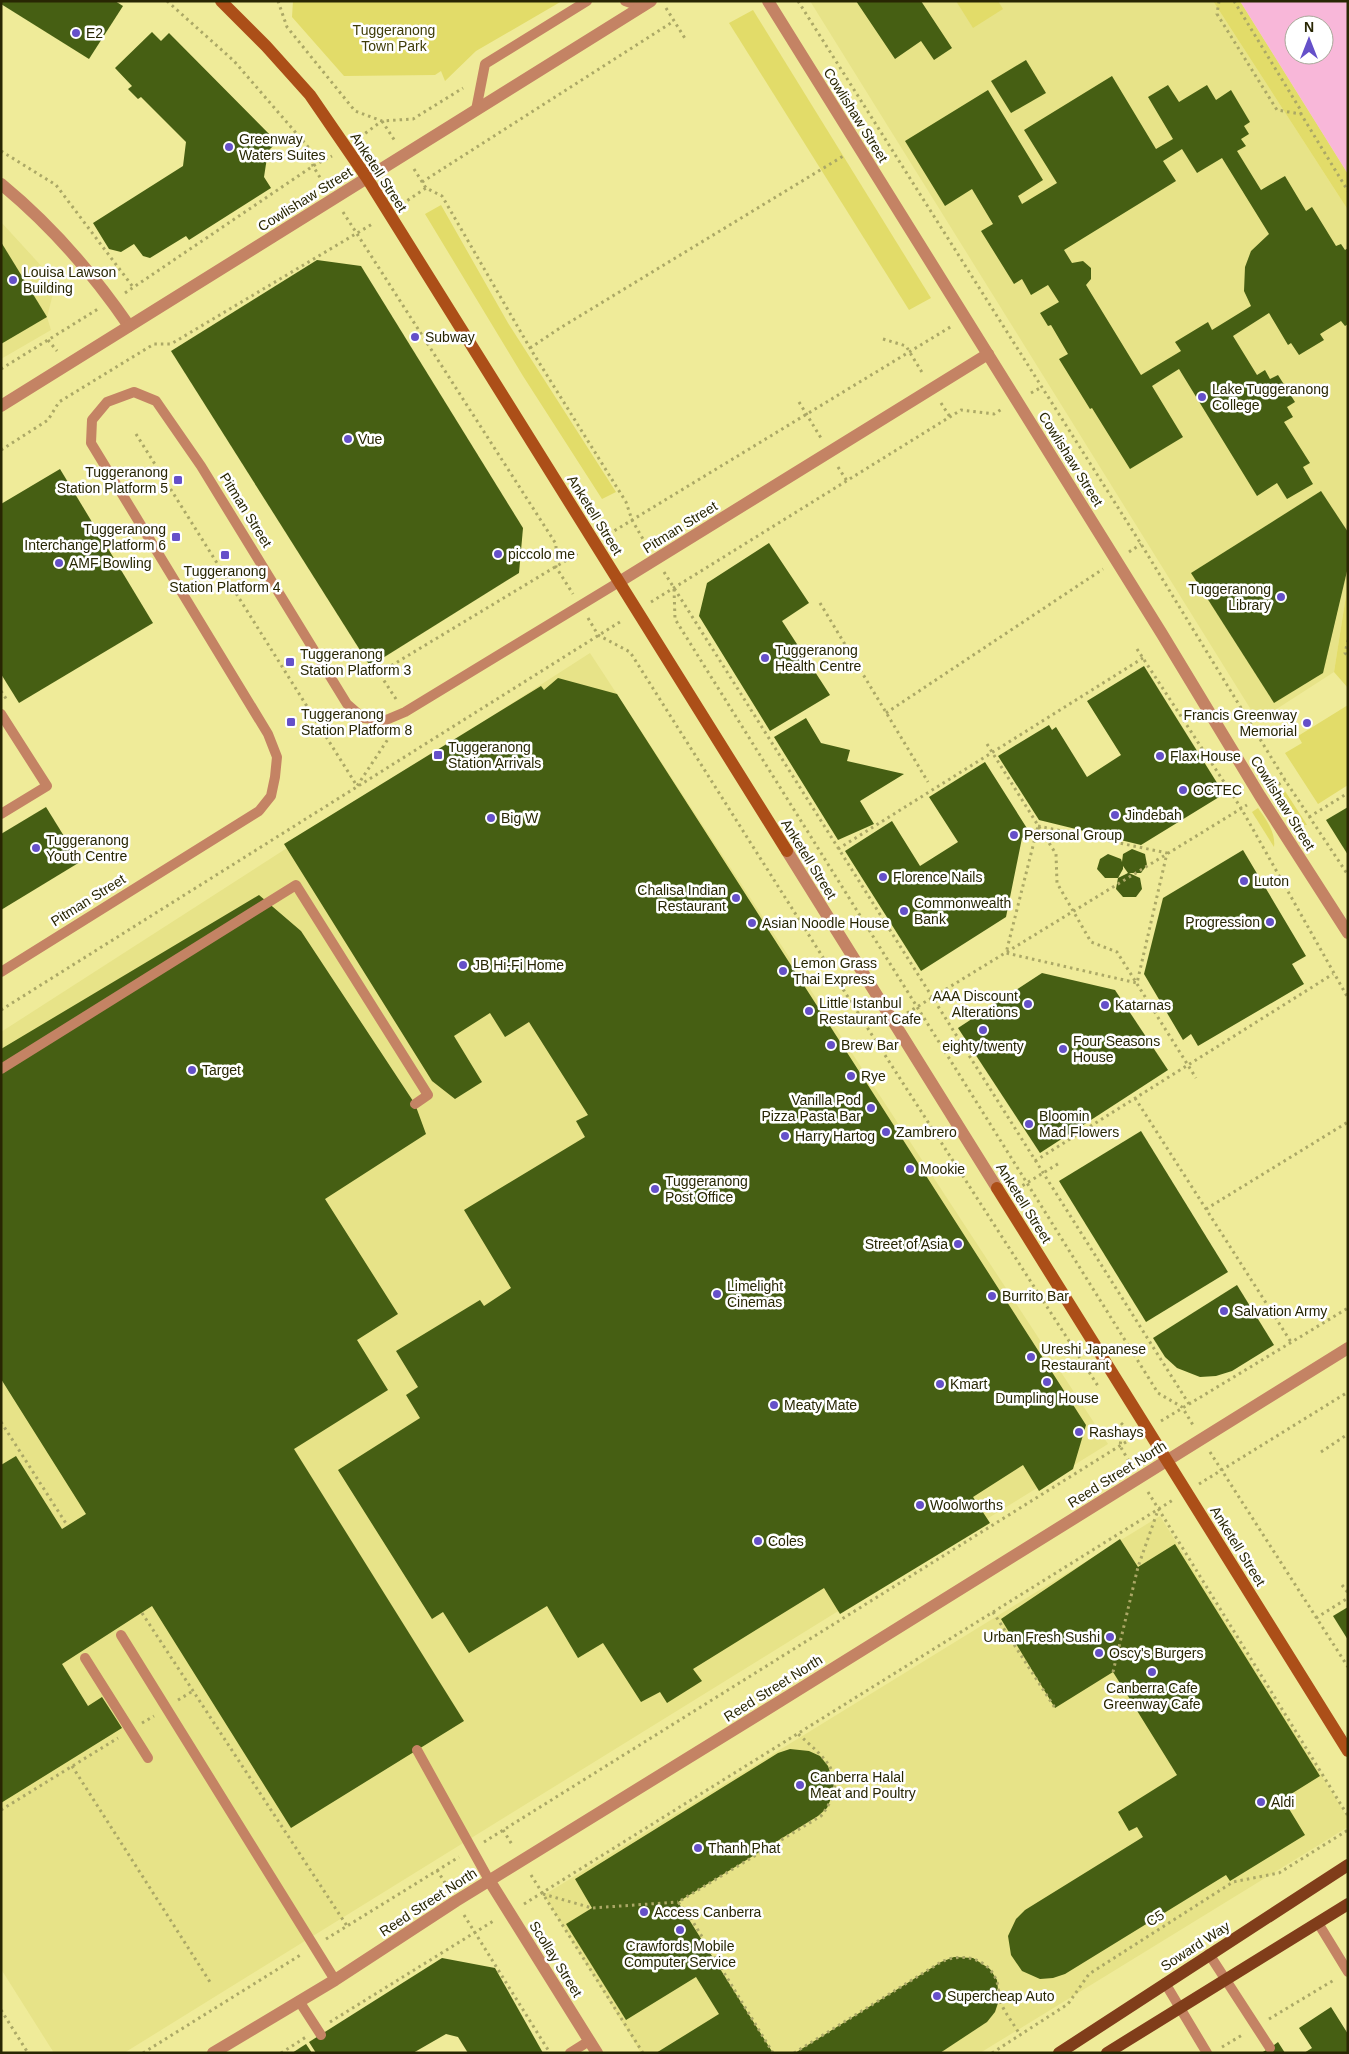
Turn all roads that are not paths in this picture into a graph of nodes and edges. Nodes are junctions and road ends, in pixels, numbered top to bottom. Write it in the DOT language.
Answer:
graph roads {
  1 [pos="222,1"];
  2 [pos="587,1"];
  3 [pos="625,1"];
  4 [pos="768,1"];
  5 [pos="647,4"];
  6 [pos="476,110"];
  7 [pos="367,178"];
  8 [pos="1,184"];
  9 [pos="129,326"];
  10 [pos="988,354"];
  11 [pos="1,406"];
  12 [pos="619,582"];
  13 [pos="1,714"];
  14 [pos="1,814"];
  15 [pos="1348,933"];
  16 [pos="1,972"];
  17 [pos="1,1069"];
  18 [pos="415,1104"];
  19 [pos="1348,1348"];
  20 [pos="1167,1461"];
  21 [pos="121,1635"];
  22 [pos="85,1658"];
  23 [pos="417,1750"];
  24 [pos="1348,1750"];
  25 [pos="148,1758"];
  26 [pos="1348,1865"];
  27 [pos="490,1880"];
  28 [pos="1348,1904"];
  29 [pos="1318,1923"];
  30 [pos="1209,1954"];
  31 [pos="1348,1972"];
  32 [pos="335,1980"];
  33 [pos="1226,1980"];
  34 [pos="1165,1983"];
  35 [pos="299,2001"];
  36 [pos="1180,2008"];
  37 [pos="319,2033"];
  38 [pos="589,2041"];
  39 [pos="1270,2048"];
  40 [pos="213,2053"];
  41 [pos="570,2053"];
  42 [pos="597,2053"];
  43 [pos="1059,2053"];
  44 [pos="1107,2053"];
  45 [pos="1207,2053"];
  1 -- 7 [label="street, Anketell Street"];
  2 -- 6 [label="lane"];
  3 -- 5 [label="lane"];
  4 -- 10 [label="street, Cowlishaw Street"];
  5 -- 6 [label="street, Cowlishaw Street"];
  6 -- 7 [label="street, Cowlishaw Street"];
  7 -- 9 [label="street, Cowlishaw Street"];
  7 -- 12 [label="street, Anketell Street"];
  8 -- 9 [label="street"];
  9 -- 11 [label="street, Cowlishaw Street"];
  10 -- 12 [label="street, Pitman Street"];
  10 -- 15 [label="street, Cowlishaw Street"];
  12 -- 16 [label="lane, Pitman Street"];
  12 -- 20 [label="street, Anketell Street"];
  13 -- 14 [label="lane"];
  17 -- 18 [label="lane"];
  19 -- 20 [label="street, Reed Street North"];
  20 -- 24 [label="street, Anketell Street"];
  20 -- 27 [label="street, Reed Street North"];
  21 -- 32 [label="lane"];
  22 -- 25 [label="lane"];
  23 -- 27 [label="lane"];
  26 -- 30 [label="main road, Soward Way"];
  27 -- 32 [label="street, Reed Street North"];
  27 -- 38 [label="street, Scollay Street"];
  28 -- 29 [label="main road"];
  29 -- 31 [label="lane"];
  29 -- 33 [label="main road"];
  30 -- 33 [label="lane"];
  30 -- 34 [label="main road, Soward Way"];
  32 -- 35 [label="street, Reed Street North"];
  33 -- 36 [label="main road"];
  33 -- 39 [label="lane"];
  34 -- 36 [label="lane"];
  34 -- 43 [label="main road, Soward Way"];
  35 -- 37 [label="lane"];
  35 -- 40 [label="street, Reed Street North"];
  36 -- 44 [label="main road"];
  36 -- 45 [label="lane"];
  38 -- 41 [label="lane"];
  38 -- 42 [label="street, Scollay Street"];
}
